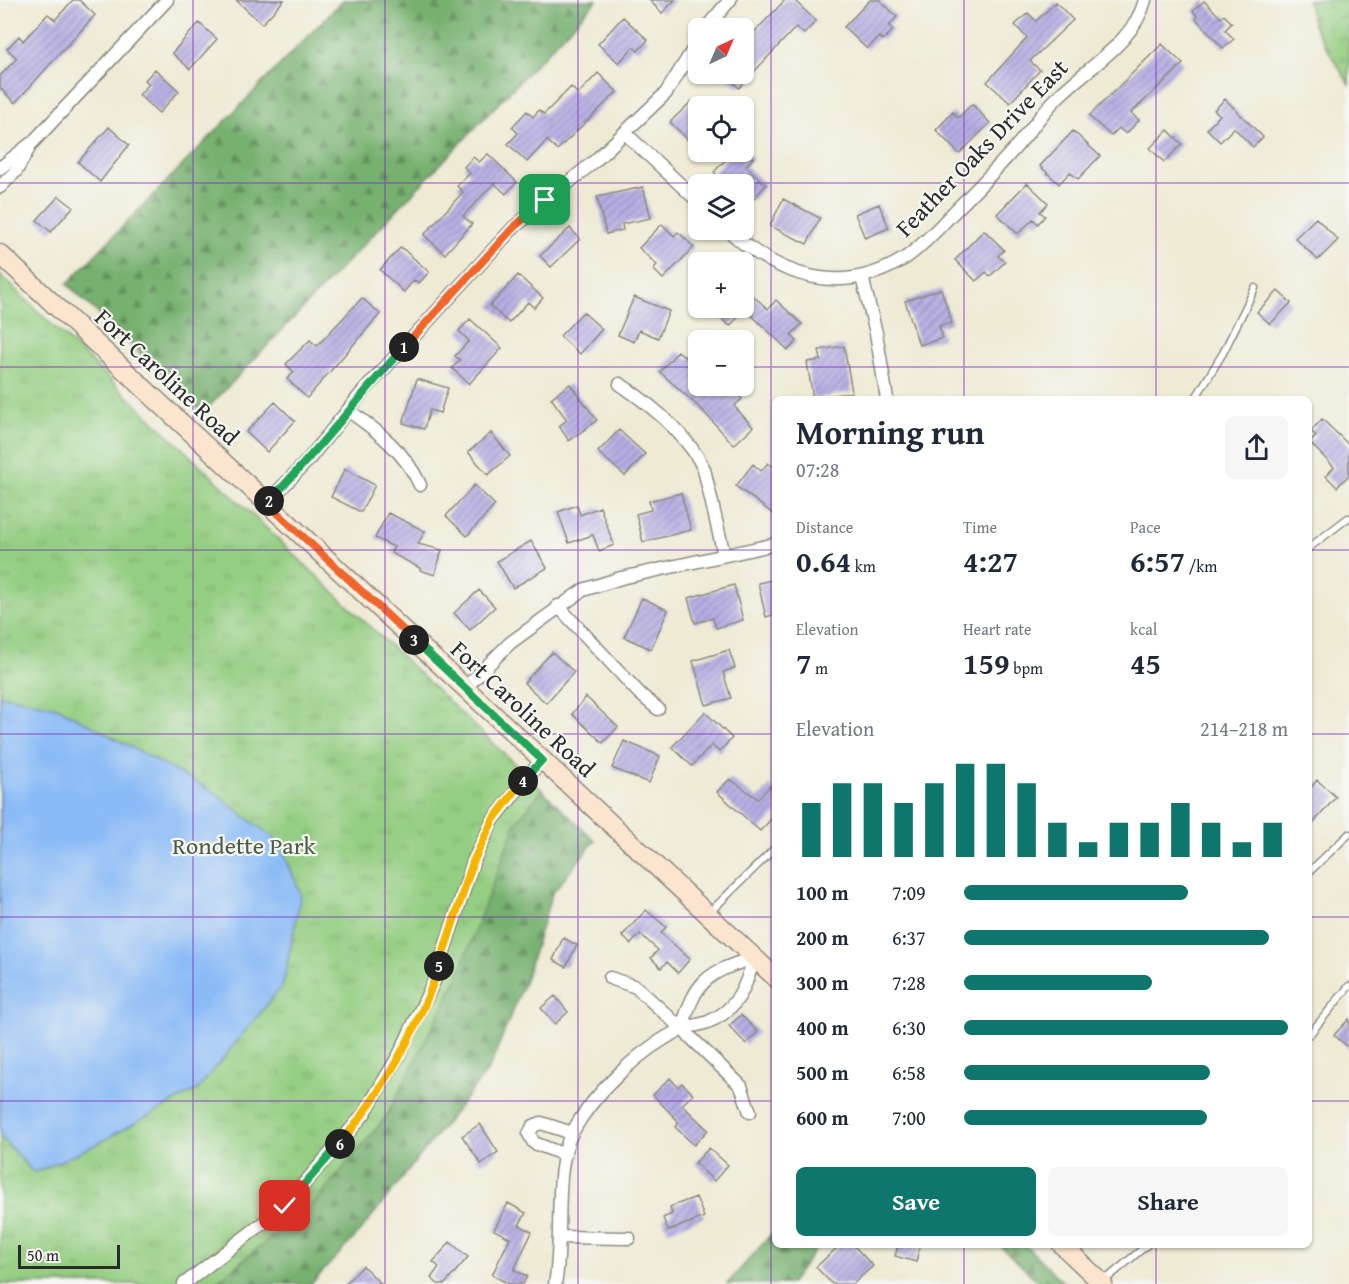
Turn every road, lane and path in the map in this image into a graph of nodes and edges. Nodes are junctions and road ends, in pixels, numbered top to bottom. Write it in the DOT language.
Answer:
graph roads {
  1 [pos="167,0"];
  2 [pos="730,0"];
  3 [pos="1145,0"];
  4 [pos="715,18"];
  5 [pos="688,58"];
  6 [pos="625,133"];
  7 [pos="33,142"];
  8 [pos="0,168"];
  9 [pos="0,187"];
  10 [pos="688,192"];
  11 [pos="739,240"];
  12 [pos="0,254"];
  13 [pos="862,277"];
  14 [pos="1255,288"];
  15 [pos="620,384"];
  16 [pos="888,396"];
  17 [pos="1197,396"];
  18 [pos="349,411"];
  19 [pos="420,484"];
  20 [pos="267,503"];
  21 [pos="1348,518"];
  22 [pos="772,545"];
  23 [pos="1312,545"];
  24 [pos="724,555"];
  25 [pos="558,606"];
  26 [pos="465,688"];
  27 [pos="658,709"];
  28 [pos="542,760"];
  29 [pos="1349,834"];
  30 [pos="772,851"];
  31 [pos="1312,869"];
  32 [pos="707,914"];
  33 [pos="754,958"];
  34 [pos="772,974"];
  35 [pos="610,978"];
  36 [pos="1349,986"];
  37 [pos="682,1029"];
  38 [pos="1312,1032"];
  39 [pos="750,1112"];
  40 [pos="572,1133"];
  41 [pos="565,1155"];
  42 [pos="561,1237"];
  43 [pos="629,1238"];
  44 [pos="1065,1248"];
  45 [pos="1144,1248"];
  46 [pos="1103,1283"];
  47 [pos="184,1284"];
  48 [pos="555,1284"];
  1 -- 7 [label="street"];
  2 -- 4 [label="street"];
  3 -- 13 [label="street, Feather Oaks Drive East"];
  5 -- 6 [label="street"];
  6 -- 10 [label="street"];
  6 -- 18 [label="street"];
  7 -- 8 [label="street"];
  7 -- 9 [label="street"];
  11 -- 13 [label="street, Feather Oaks Drive East"];
  12 -- 20 [label="street, Fort Caroline Road"];
  13 -- 16 [label="street"];
  14 -- 17 [label="lane"];
  15 -- 24 [label="street"];
  18 -- 19 [label="street"];
  18 -- 20 [label="street"];
  20 -- 26 [label="street, Fort Caroline Road"];
  21 -- 23 [label="lane"];
  22 -- 24 [label="street"];
  24 -- 25 [label="street"];
  25 -- 26 [label="street"];
  25 -- 27 [label="street"];
  26 -- 28 [label="street, Fort Caroline Road"];
  28 -- 32 [label="street, Fort Caroline Road"];
  28 -- 47 [label="street"];
  29 -- 31 [label="lane"];
  30 -- 32 [label="lane"];
  32 -- 33 [label="street, Fort Caroline Road"];
  33 -- 34 [label="street, Fort Caroline Road"];
  33 -- 37 [label="street"];
  33 -- 37 [label="street"];
  35 -- 37 [label="street"];
  36 -- 38 [label="lane"];
  37 -- 39 [label="street"];
  37 -- 40 [label="street"];
  40 -- 41 [label="street"];
  40 -- 41 [label="street"];
  41 -- 42 [label="street"];
  42 -- 43 [label="street"];
  42 -- 48 [label="street"];
  44 -- 46 [label="street"];
  45 -- 46 [label="lane"];
}
